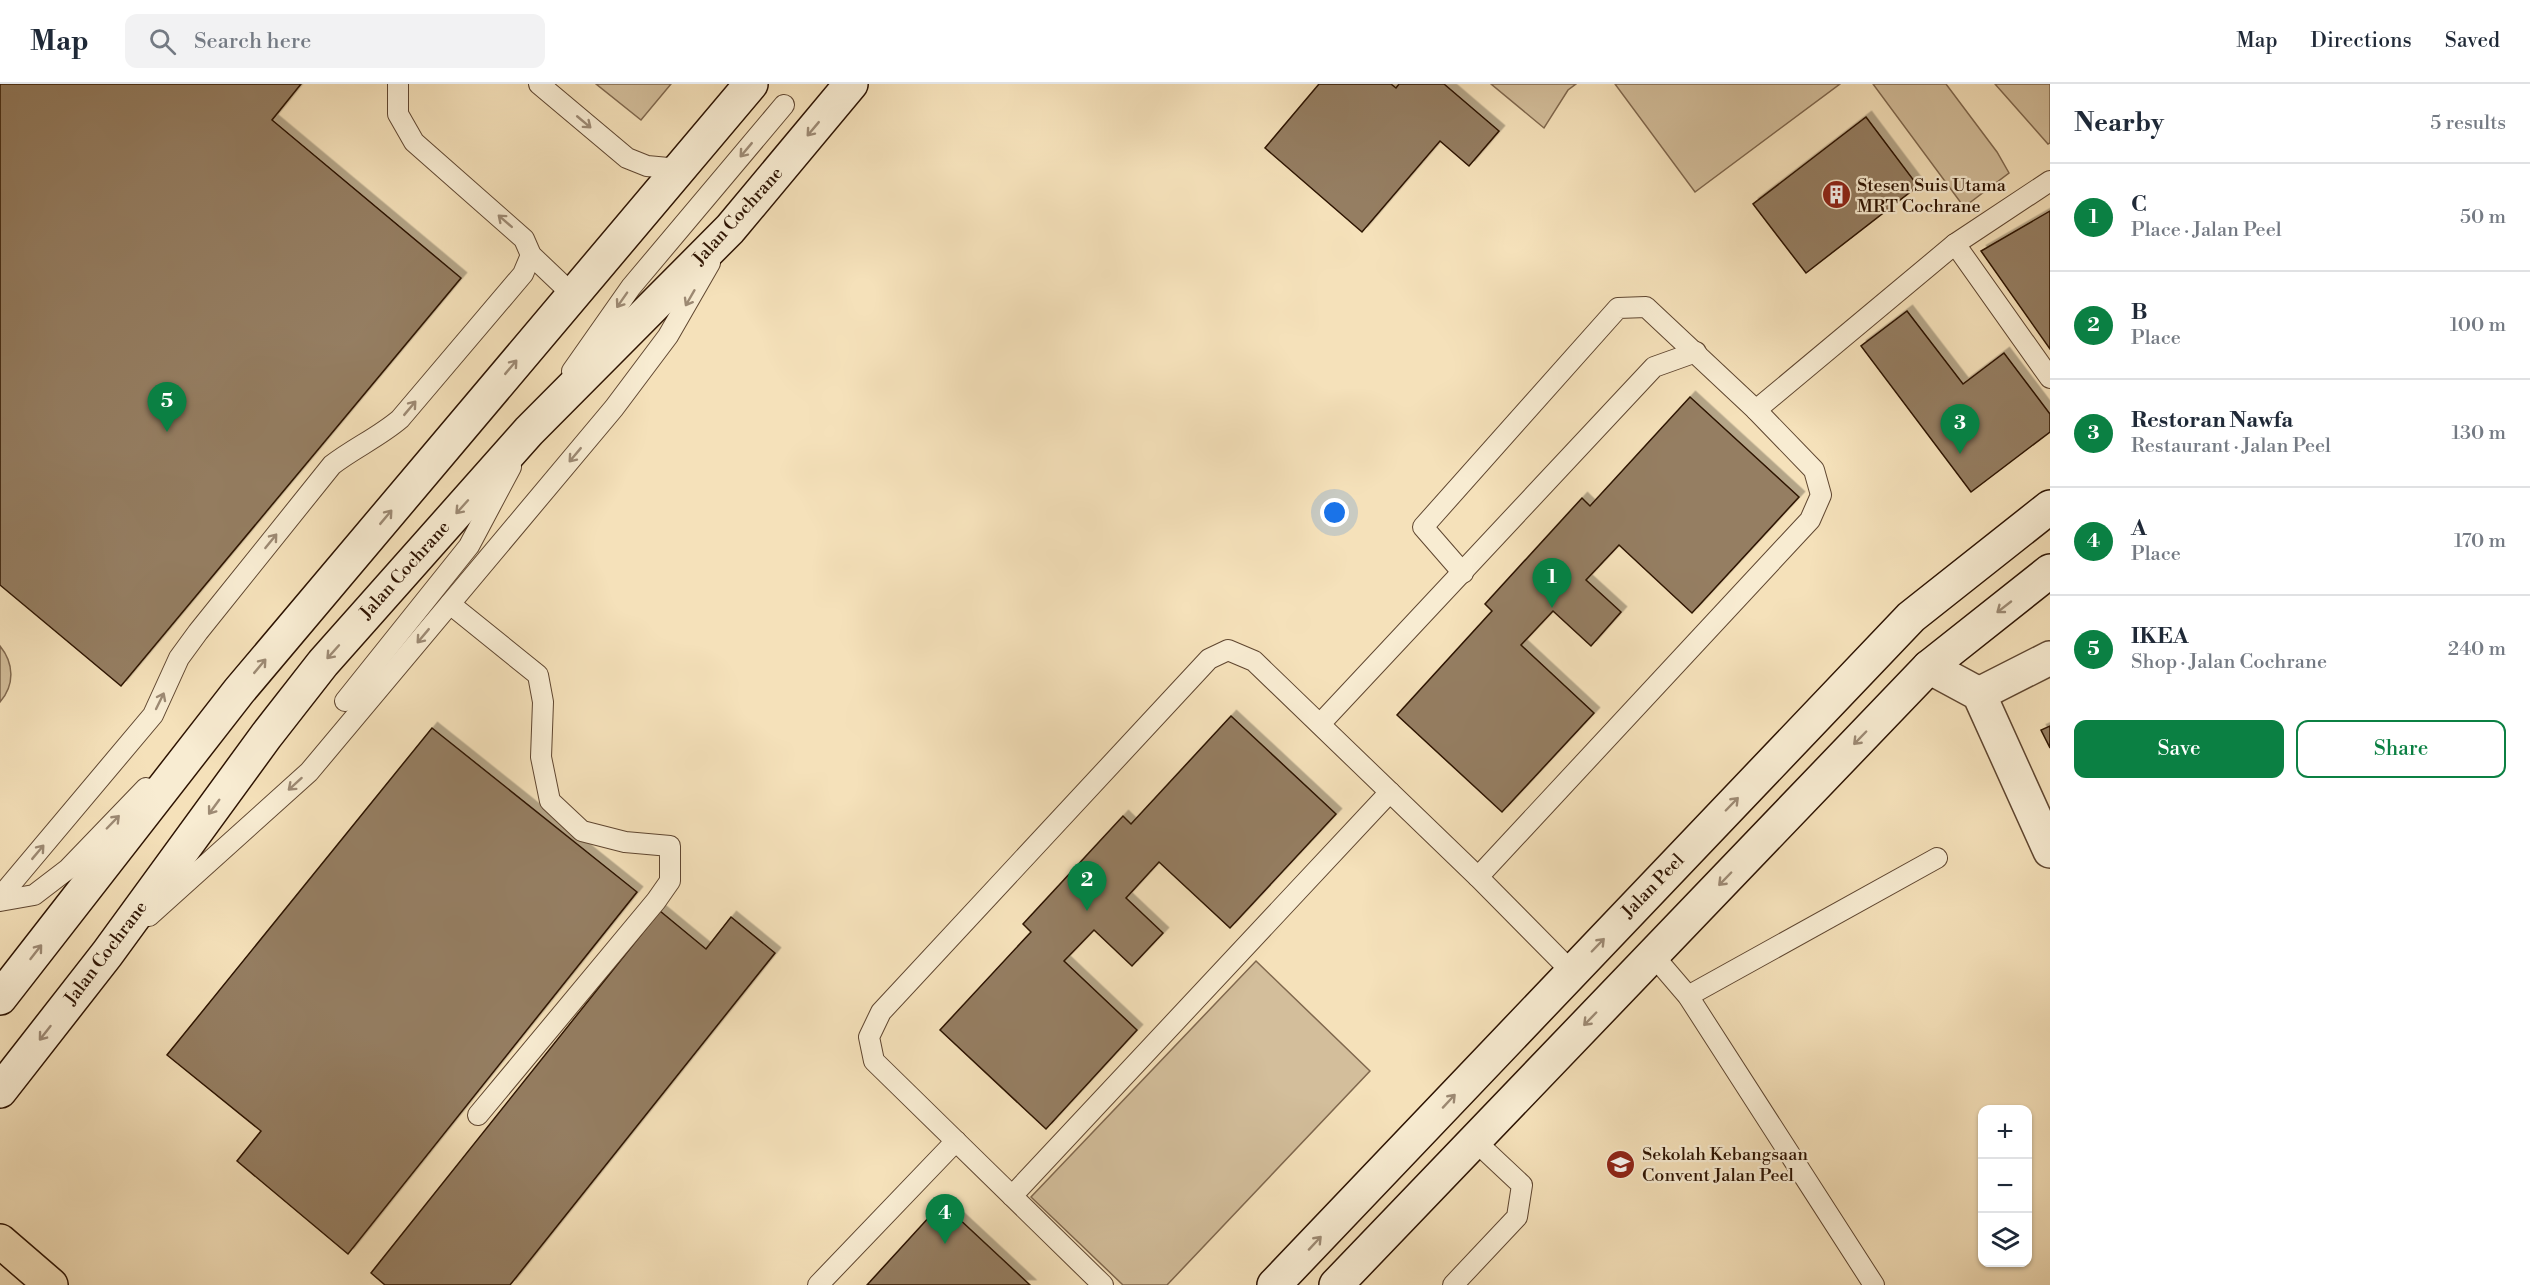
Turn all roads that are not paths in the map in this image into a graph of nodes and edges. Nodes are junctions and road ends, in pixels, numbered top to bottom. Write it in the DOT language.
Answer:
graph roads {
  1 [pos="398,84"];
  2 [pos="539,84"];
  3 [pos="752,84"];
  4 [pos="851,84"];
  5 [pos="784,105"];
  6 [pos="679,169"];
  7 [pos="2050,181"];
  8 [pos="730,229"];
  9 [pos="1956,244"];
  10 [pos="531,255"];
  11 [pos="572,294"];
  12 [pos="1696,352"];
  13 [pos="2050,378"];
  14 [pos="1756,410"];
  15 [pos="529,431"];
  16 [pos="2050,507"];
  17 [pos="2050,571"];
  18 [pos="1463,573"];
  19 [pos="450,604"];
  20 [pos="2050,658"];
  21 [pos="1929,667"];
  22 [pos="239,691"];
  23 [pos="1979,694"];
  24 [pos="345,701"];
  25 [pos="1320,724"];
  26 [pos="1390,792"];
  27 [pos="2050,851"];
  28 [pos="1937,858"];
  29 [pos="1478,877"];
  30 [pos="0,899"];
  31 [pos="107,954"];
  32 [pos="1652,954"];
  33 [pos="1572,972"];
  34 [pos="1688,996"];
  35 [pos="0,998"];
  36 [pos="0,1090"];
  37 [pos="478,1115"];
  38 [pos="1474,1140"];
  39 [pos="956,1141"];
  40 [pos="1012,1196"];
  41 [pos="0,1241"];
  42 [pos="51,1285"];
  43 [pos="818,1285"];
  44 [pos="1103,1285"];
  45 [pos="1274,1285"];
  46 [pos="1336,1285"];
  47 [pos="1454,1285"];
  48 [pos="1874,1285"];
  10 -- 1 [label="lane, one-way"];
  2 -- 6 [label="lane, one-way"];
  3 -- 6 [label="street"];
  4 -- 8 [label="street, Jalan Cochrane, one-way"];
  5 -- 15 [label="lane, one-way"];
  6 -- 11 [label="street"];
  7 -- 9 [label="lane"];
  8 -- 15 [label="street, Jalan Cochrane"];
  8 -- 19 [label="lane, one-way"];
  9 -- 13 [label="lane"];
  9 -- 14 [label="lane"];
  10 -- 11 [label="lane"];
  30 -- 10 [label="lane, one-way"];
  22 -- 11 [label="street, one-way"];
  12 -- 14 [label="lane"];
  12 -- 18 [label="lane"];
  12 -- 18 [label="lane"];
  14 -- 29 [label="lane"];
  15 -- 24 [label="lane"];
  15 -- 31 [label="street, Jalan Cochrane, one-way"];
  33 -- 16 [label="street, Jalan Peel, one-way"];
  17 -- 21 [label="street, one-way"];
  18 -- 25 [label="lane"];
  19 -- 31 [label="lane, one-way"];
  19 -- 37 [label="lane"];
  20 -- 23 [label="street"];
  21 -- 23 [label="street"];
  21 -- 32 [label="street, one-way"];
  30 -- 22 [label="lane, one-way"];
  35 -- 22 [label="street, one-way"];
  23 -- 27 [label="street"];
  25 -- 26 [label="lane"];
  25 -- 39 [label="lane"];
  26 -- 29 [label="lane"];
  26 -- 40 [label="lane"];
  28 -- 34 [label="lane"];
  29 -- 33 [label="lane"];
  31 -- 36 [label="street, Jalan Cochrane, one-way"];
  32 -- 34 [label="lane"];
  32 -- 38 [label="street, one-way"];
  45 -- 33 [label="street, Jalan Peel, one-way"];
  34 -- 48 [label="lane"];
  38 -- 46 [label="street"];
  38 -- 47 [label="lane"];
  39 -- 40 [label="lane"];
  39 -- 43 [label="lane"];
  40 -- 44 [label="lane"];
  41 -- 42 [label="highway"];
}
